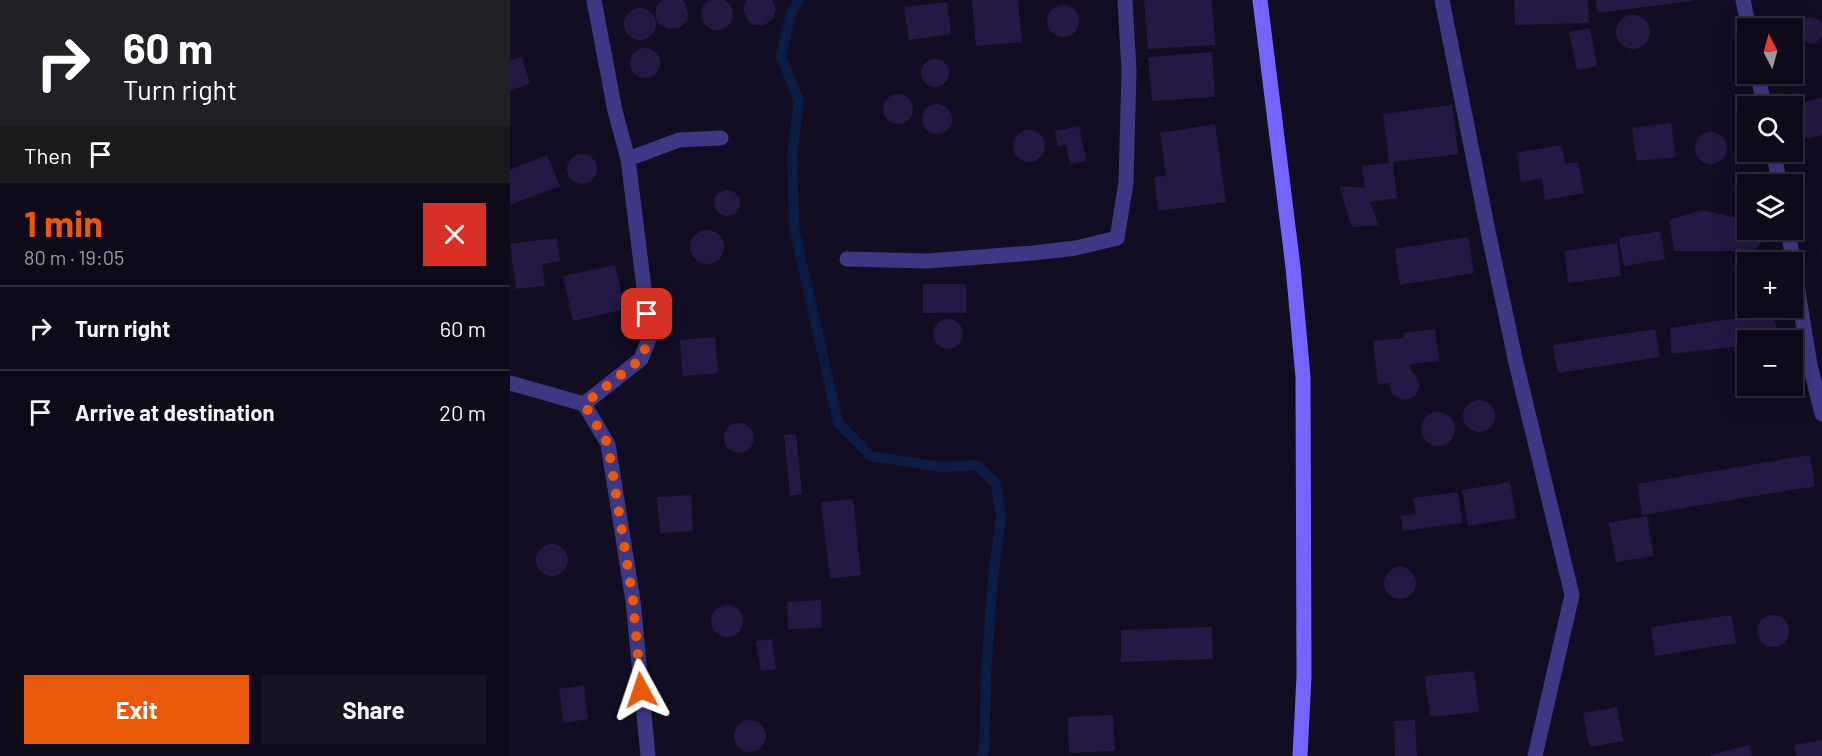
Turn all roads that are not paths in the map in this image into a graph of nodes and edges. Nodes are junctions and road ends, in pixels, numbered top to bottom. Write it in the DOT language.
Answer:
graph roads {
  1 [pos="594,0"];
  2 [pos="1125,0"];
  3 [pos="1260,0"];
  4 [pos="1442,0"];
  5 [pos="1743,0"];
  6 [pos="1747,18"];
  7 [pos="721,138"];
  8 [pos="628,159"];
  9 [pos="1790,240"];
  10 [pos="847,259"];
  11 [pos="510,383"];
  12 [pos="584,404"];
  13 [pos="1822,414"];
  14 [pos="648,756"];
  15 [pos="1300,756"];
  16 [pos="1535,756"];
  1 -- 8 [label="street"];
  2 -- 10 [label="street"];
  3 -- 15 [label="street"];
  4 -- 16 [label="street"];
  5 -- 6 [label="street"];
  7 -- 8 [label="street"];
  8 -- 12 [label="street"];
  9 -- 13 [label="street"];
  11 -- 12 [label="street"];
  12 -- 14 [label="street"];
}
